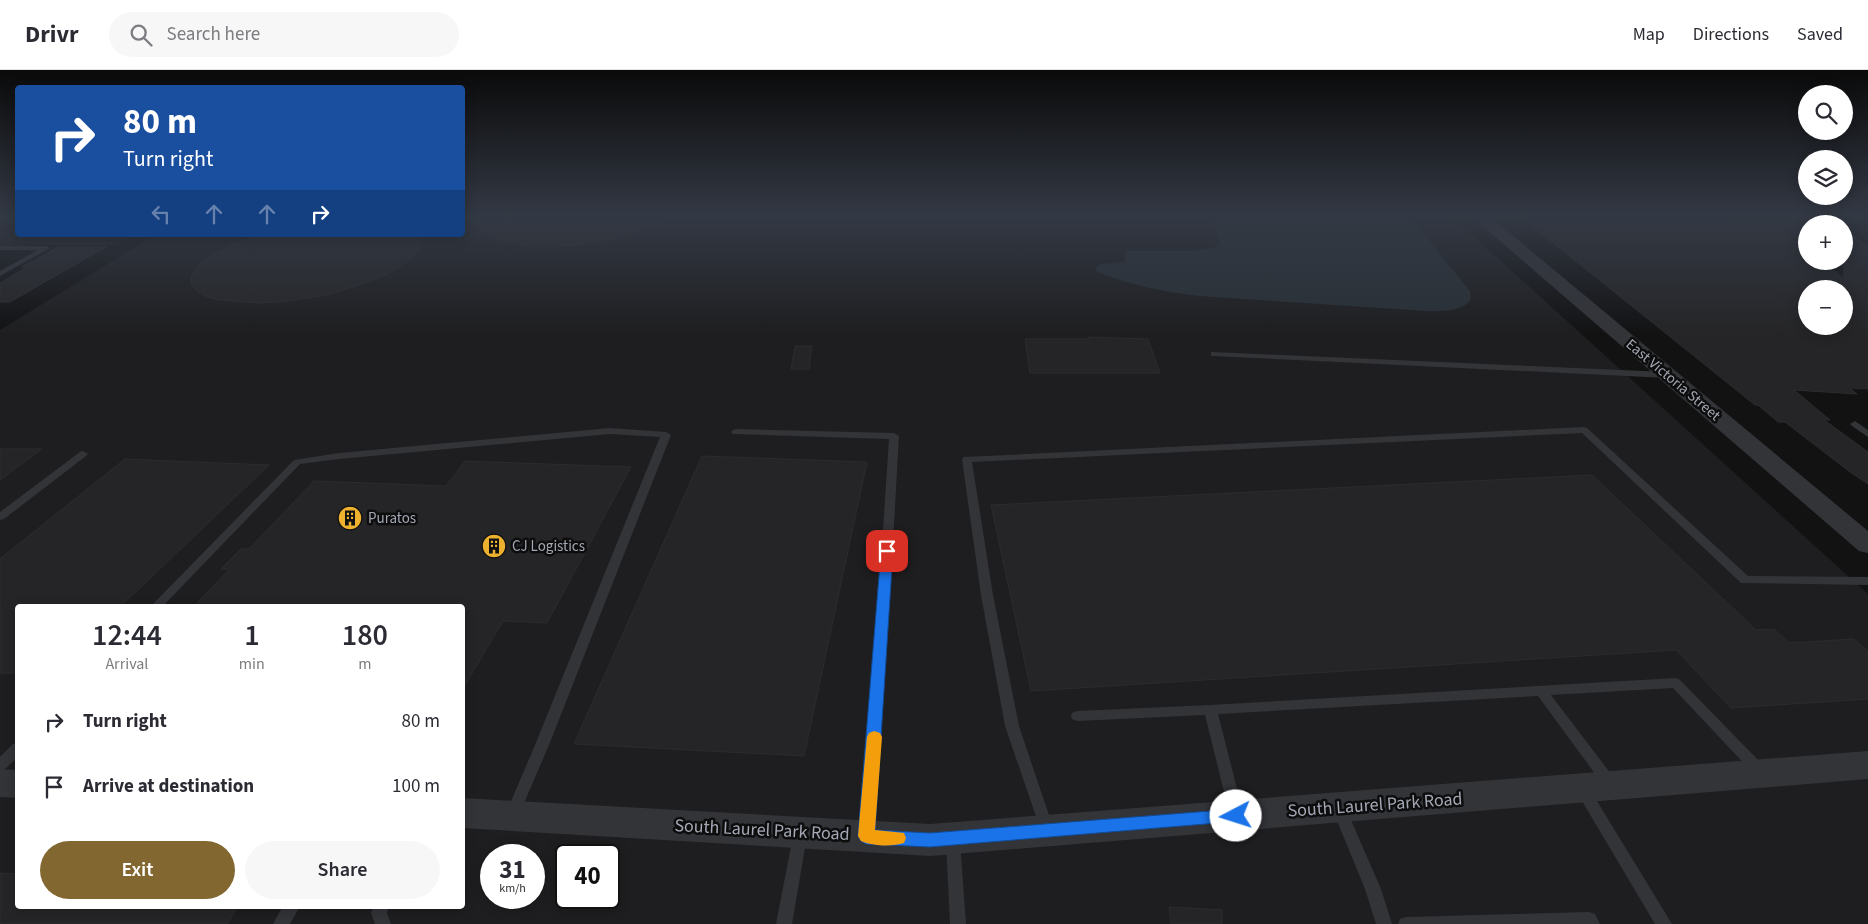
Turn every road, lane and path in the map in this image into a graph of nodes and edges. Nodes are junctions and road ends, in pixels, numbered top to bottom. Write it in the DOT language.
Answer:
graph roads {
  1 [pos="35,255"];
  2 [pos="1525,255"];
  3 [pos="0,274"];
  4 [pos="1214,354"];
  5 [pos="1667,375"];
  6 [pos="1855,424"];
  7 [pos="736,432"];
  8 [pos="1868,434"];
  9 [pos="83,454"];
  10 [pos="0,517"];
  11 [pos="1868,545"];
  12 [pos="1868,580"];
  13 [pos="159,604"];
  14 [pos="1541,690"];
  15 [pos="1210,710"];
  16 [pos="1077,716"];
  17 [pos="15,751"];
  18 [pos="0,765"];
  19 [pos="1868,765"];
  20 [pos="1762,774"];
  21 [pos="0,783"];
  22 [pos="15,784"];
  23 [pos="1597,788"];
  24 [pos="1339,808"];
  25 [pos="465,813"];
  26 [pos="512,816"];
  27 [pos="1236,816"];
  28 [pos="1047,831"];
  29 [pos="801,833"];
  30 [pos="866,836"];
  31 [pos="953,838"];
  32 [pos="290,909"];
  33 [pos="381,909"];
  34 [pos="281,924"];
  35 [pos="383,924"];
  36 [pos="784,924"];
  37 [pos="958,924"];
  38 [pos="1384,924"];
  39 [pos="1406,924"];
  40 [pos="1592,924"];
  41 [pos="1664,924"];
  1 -- 3 [label="lane"];
  2 -- 5 [label="street, East Victoria Street"];
  4 -- 5 [label="lane"];
  5 -- 11 [label="street, East Victoria Street"];
  6 -- 8 [label="lane"];
  7 -- 30 [label="lane"];
  9 -- 10 [label="lane"];
  12 -- 28 [label="lane"];
  13 -- 26 [label="lane"];
  14 -- 15 [label="lane"];
  14 -- 20 [label="lane"];
  14 -- 23 [label="lane"];
  15 -- 16 [label="lane"];
  15 -- 27 [label="lane"];
  17 -- 18 [label="lane"];
  19 -- 20 [label="street, South Laurel Park Road"];
  20 -- 23 [label="street, South Laurel Park Road"];
  21 -- 22 [label="street"];
  23 -- 24 [label="street, South Laurel Park Road"];
  23 -- 41 [label="lane"];
  24 -- 27 [label="street, South Laurel Park Road"];
  24 -- 38 [label="lane"];
  25 -- 26 [label="street, South Laurel Park Road"];
  26 -- 29 [label="street, South Laurel Park Road"];
  27 -- 28 [label="street, South Laurel Park Road"];
  28 -- 31 [label="street, South Laurel Park Road"];
  29 -- 30 [label="street, South Laurel Park Road"];
  29 -- 36 [label="lane"];
  30 -- 31 [label="street, South Laurel Park Road"];
  31 -- 37 [label="lane"];
  32 -- 34 [label="lane"];
  33 -- 35 [label="lane"];
  39 -- 40 [label="lane"];
}
